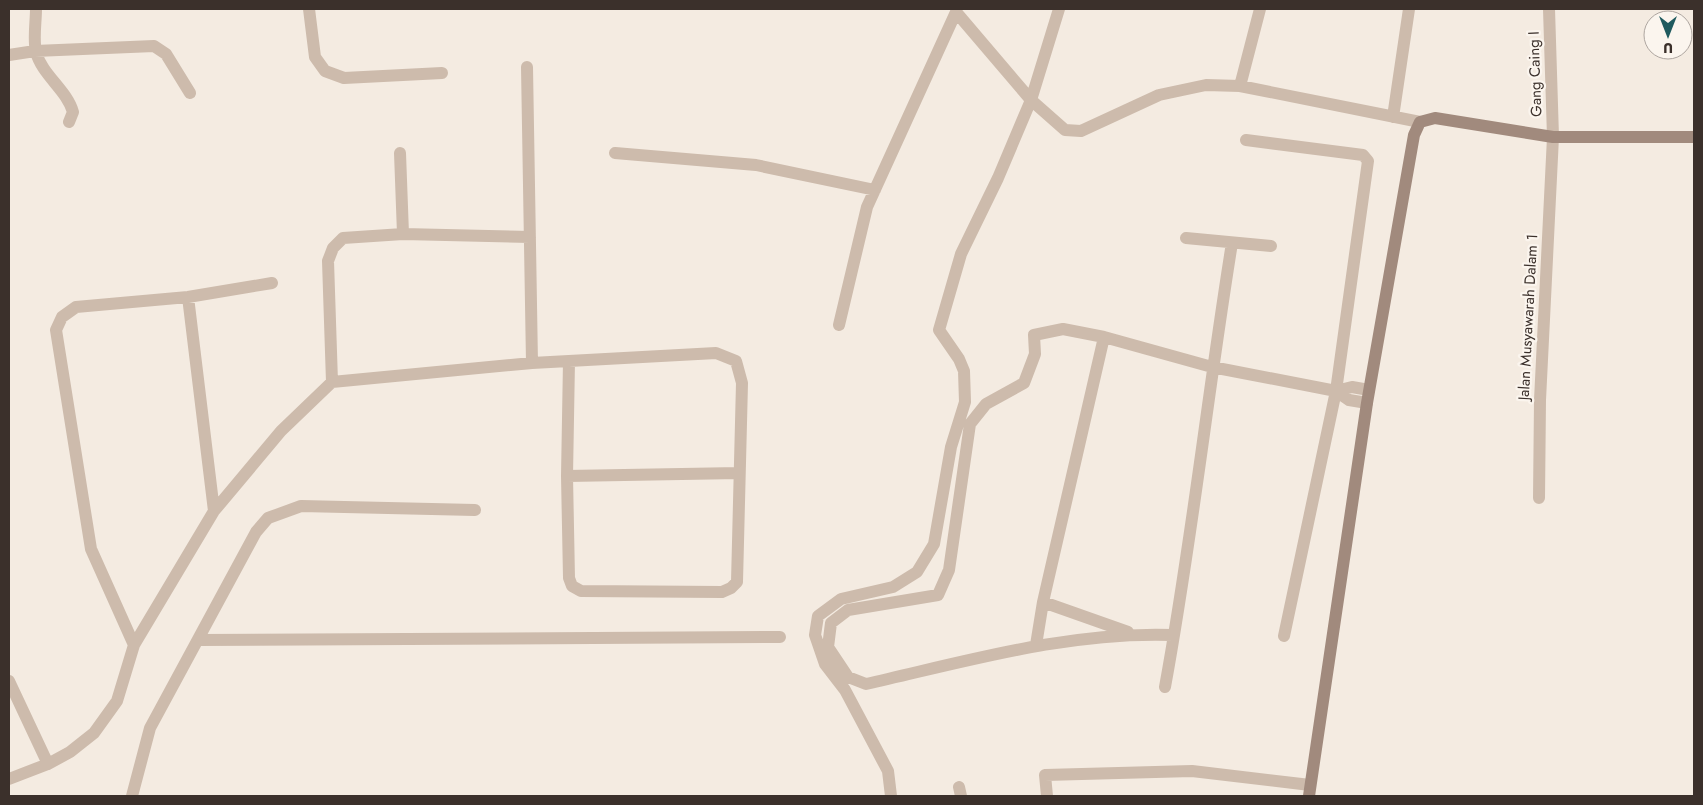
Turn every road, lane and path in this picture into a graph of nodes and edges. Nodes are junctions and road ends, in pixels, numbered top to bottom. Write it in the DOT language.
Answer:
graph roads {
  1 [pos="36,9"];
  2 [pos="309,9"];
  3 [pos="1059,9"];
  4 [pos="1260,9"];
  5 [pos="1409,9"];
  6 [pos="1549,9"];
  7 [pos="35,51"];
  8 [pos="9,55"];
  9 [pos="527,67"];
  10 [pos="442,73"];
  11 [pos="1240,86"];
  12 [pos="190,93"];
  13 [pos="1031,100"];
  14 [pos="1393,117"];
  15 [pos="69,122"];
  16 [pos="1420,122"];
  17 [pos="1553,137"];
  18 [pos="1694,137"];
  19 [pos="1246,140"];
  20 [pos="400,153"];
  21 [pos="615,153"];
  22 [pos="875,190"];
  23 [pos="403,234"];
  24 [pos="530,237"];
  25 [pos="1186,238"];
  26 [pos="1232,243"];
  27 [pos="1271,246"];
  28 [pos="272,283"];
  29 [pos="188,297"];
  30 [pos="840,325"];
  31 [pos="1104,337"];
  32 [pos="569,361"];
  33 [pos="532,363"];
  34 [pos="1212,367"];
  35 [pos="332,382"];
  36 [pos="1336,392"];
  37 [pos="1368,396"];
  38 [pos="739,473"];
  39 [pos="567,476"];
  40 [pos="1539,498"];
  41 [pos="475,510"];
  42 [pos="214,511"];
  43 [pos="1043,602"];
  44 [pos="1131,634"];
  45 [pos="1174,635"];
  46 [pos="1284,636"];
  47 [pos="780,637"];
  48 [pos="198,640"];
  49 [pos="134,645"];
  50 [pos="1036,645"];
  51 [pos="9,681"];
  52 [pos="1165,687"];
  53 [pos="48,764"];
  54 [pos="9,779"];
  55 [pos="1309,791"];
  56 [pos="132,796"];
  57 [pos="891,796"];
  58 [pos="1047,796"];
  1 -- 7 [label="street"];
  2 -- 10 [label="street"];
  3 -- 13 [label="street"];
  4 -- 11 [label="street"];
  5 -- 14 [label="street"];
  6 -- 17 [label="street, Gang Caing I"];
  7 -- 8 [label="street"];
  7 -- 12 [label="street"];
  7 -- 15 [label="street"];
  9 -- 24 [label="street"];
  11 -- 13 [label="street"];
  11 -- 14 [label="street"];
  13 -- 22 [label="street"];
  13 -- 57 [label="street"];
  14 -- 16 [label="street"];
  16 -- 17 [label="street"];
  16 -- 37 [label="street"];
  17 -- 18 [label="street"];
  17 -- 40 [label="street, Jalan Musyawarah Dalam 1"];
  19 -- 36 [label="street"];
  20 -- 23 [label="street"];
  21 -- 22 [label="street"];
  22 -- 30 [label="street"];
  23 -- 24 [label="street"];
  23 -- 35 [label="street"];
  24 -- 33 [label="street"];
  25 -- 26 [label="street"];
  26 -- 27 [label="street"];
  26 -- 34 [label="street"];
  28 -- 29 [label="street"];
  29 -- 42 [label="street"];
  29 -- 49 [label="street"];
  31 -- 34 [label="street"];
  31 -- 43 [label="street"];
  31 -- 50 [label="street"];
  32 -- 33 [label="street"];
  32 -- 38 [label="street"];
  32 -- 39 [label="street"];
  33 -- 35 [label="street"];
  34 -- 36 [label="street"];
  34 -- 45 [label="street"];
  35 -- 42 [label="street"];
  36 -- 37 [label="street"];
  36 -- 46 [label="street"];
  37 -- 55 [label="street"];
  38 -- 39 [label="street"];
  38 -- 39 [label="street"];
  41 -- 48 [label="street"];
  42 -- 49 [label="street"];
  43 -- 44 [label="street"];
  43 -- 50 [label="street"];
  44 -- 45 [label="street"];
  44 -- 50 [label="street"];
  45 -- 52 [label="street"];
  47 -- 48 [label="street"];
  48 -- 56 [label="street"];
  49 -- 53 [label="street"];
  51 -- 53 [label="street"];
  53 -- 54 [label="street"];
  55 -- 58 [label="street"];
}
